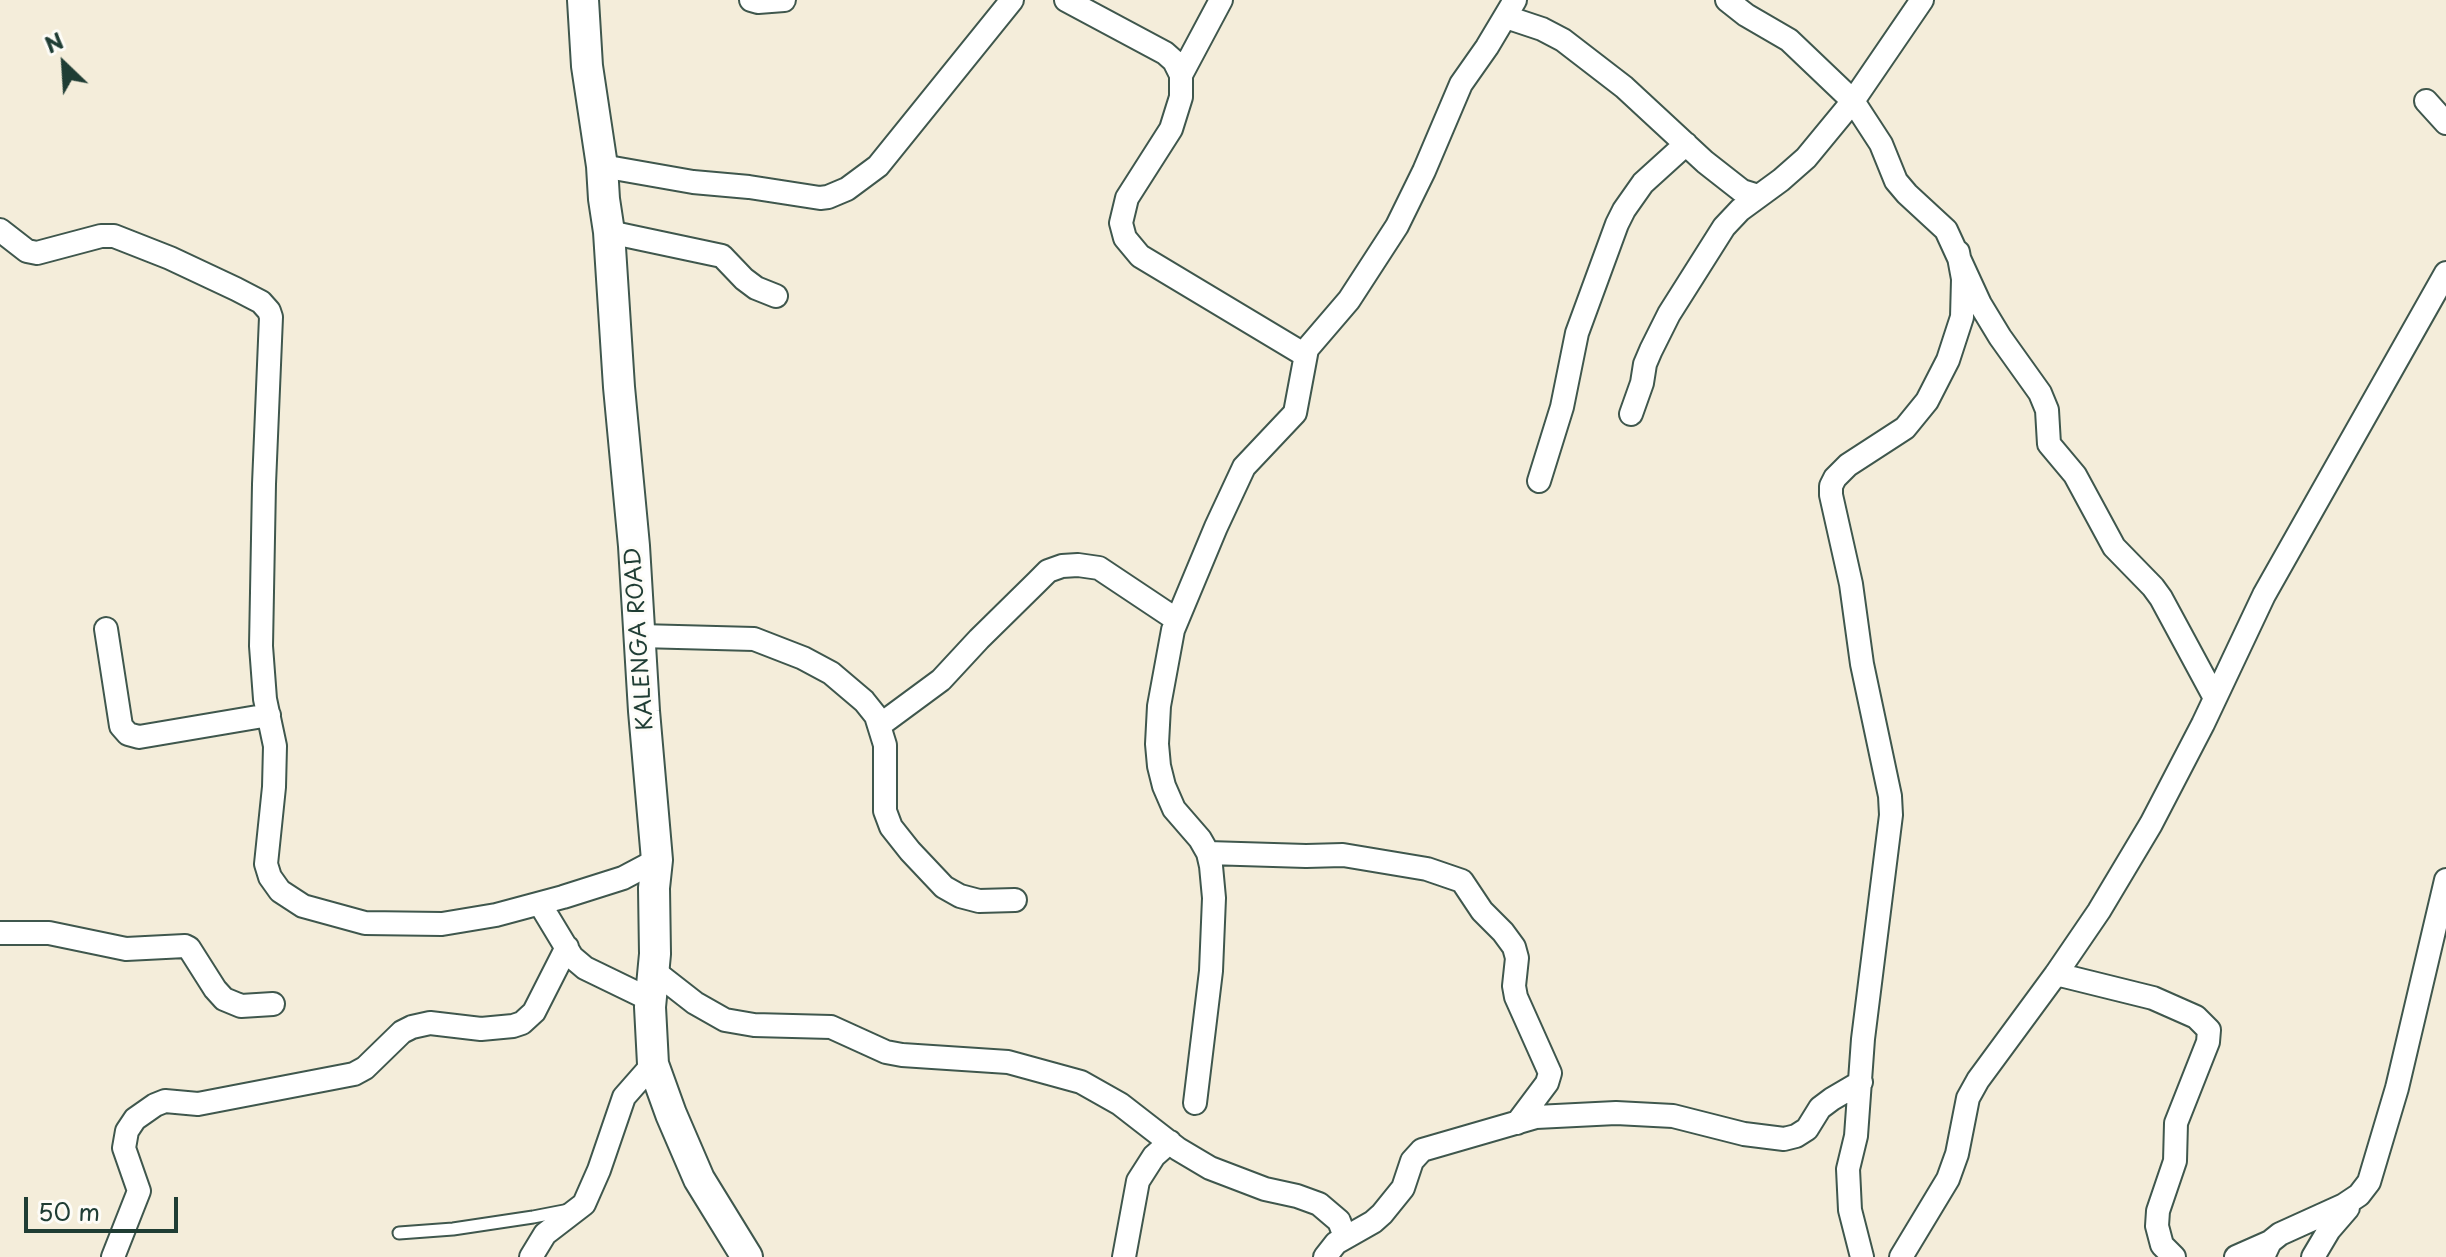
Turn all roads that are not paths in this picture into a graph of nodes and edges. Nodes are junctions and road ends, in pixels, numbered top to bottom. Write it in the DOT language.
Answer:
graph roads {
  1 [pos="583,0"];
  2 [pos="751,0"];
  3 [pos="784,0"];
  4 [pos="1012,0"];
  5 [pos="1066,0"];
  6 [pos="1221,0"];
  7 [pos="1727,0"];
  8 [pos="1922,0"];
  9 [pos="1510,8"];
  10 [pos="1181,75"];
  11 [pos="1853,101"];
  12 [pos="2426,101"];
  13 [pos="2446,123"];
  14 [pos="1686,144"];
  15 [pos="602,166"];
  16 [pos="1758,196"];
  17 [pos="0,230"];
  18 [pos="609,232"];
  19 [pos="27,251"];
  20 [pos="1958,252"];
  21 [pos="0,256"];
  22 [pos="2446,273"];
  23 [pos="776,296"];
  24 [pos="1305,355"];
  25 [pos="1631,414"];
  26 [pos="1539,481"];
  27 [pos="1177,620"];
  28 [pos="106,629"];
  29 [pos="640,636"];
  30 [pos="2215,698"];
  31 [pos="269,715"];
  32 [pos="880,725"];
  33 [pos="1208,853"];
  34 [pos="657,860"];
  35 [pos="2446,880"];
  36 [pos="1015,900"];
  37 [pos="540,904"];
  38 [pos="0,933"];
  39 [pos="567,947"];
  40 [pos="2056,974"];
  41 [pos="652,985"];
  42 [pos="273,1004"];
  43 [pos="653,1064"];
  44 [pos="1861,1082"];
  45 [pos="1195,1103"];
  46 [pos="1517,1123"];
  47 [pos="1170,1142"];
  48 [pos="2359,1195"];
  49 [pos="582,1207"];
  50 [pos="399,1233"];
  51 [pos="1345,1237"];
  52 [pos="2267,1249"];
  53 [pos="113,1257"];
  54 [pos="531,1257"];
  55 [pos="747,1257"];
  56 [pos="1124,1257"];
  57 [pos="1325,1257"];
  58 [pos="1862,1257"];
  59 [pos="1901,1257"];
  60 [pos="2174,1257"];
  61 [pos="2236,1257"];
  62 [pos="2313,1257"];
  1 -- 15 [label="main road, KALENGA ROAD"];
  2 -- 3 [label="street"];
  4 -- 15 [label="street"];
  5 -- 10 [label="street"];
  6 -- 10 [label="street"];
  7 -- 11 [label="street"];
  8 -- 11 [label="street"];
  9 -- 14 [label="street"];
  9 -- 24 [label="street"];
  10 -- 24 [label="street"];
  11 -- 16 [label="street"];
  11 -- 20 [label="street"];
  12 -- 13 [label="street"];
  14 -- 16 [label="street"];
  14 -- 26 [label="street"];
  15 -- 18 [label="main road, KALENGA ROAD"];
  16 -- 25 [label="street"];
  17 -- 19 [label="street"];
  18 -- 23 [label="street"];
  18 -- 29 [label="main road, KALENGA ROAD"];
  19 -- 21 [label="street"];
  19 -- 31 [label="street"];
  20 -- 30 [label="street"];
  20 -- 44 [label="street"];
  22 -- 30 [label="street"];
  24 -- 27 [label="street"];
  27 -- 32 [label="street"];
  27 -- 33 [label="street"];
  28 -- 31 [label="street"];
  29 -- 32 [label="street"];
  29 -- 34 [label="main road, KALENGA ROAD"];
  30 -- 40 [label="street"];
  31 -- 37 [label="street"];
  32 -- 36 [label="street"];
  33 -- 45 [label="street"];
  33 -- 46 [label="street"];
  34 -- 37 [label="street"];
  34 -- 41 [label="main road, KALENGA ROAD"];
  35 -- 48 [label="street"];
  37 -- 39 [label="street"];
  38 -- 42 [label="street"];
  39 -- 41 [label="street"];
  39 -- 53 [label="street"];
  40 -- 59 [label="street"];
  40 -- 60 [label="street"];
  41 -- 43 [label="main road, KALENGA ROAD"];
  41 -- 47 [label="street"];
  43 -- 49 [label="street"];
  43 -- 55 [label="main road, KALENGA ROAD"];
  44 -- 46 [label="street"];
  44 -- 58 [label="street"];
  46 -- 51 [label="street"];
  47 -- 51 [label="street"];
  47 -- 56 [label="street"];
  48 -- 52 [label="street"];
  48 -- 62 [label="street"];
  49 -- 50 [label="lane"];
  49 -- 54 [label="street"];
  51 -- 57 [label="street"];
  52 -- 61 [label="street"];
}
